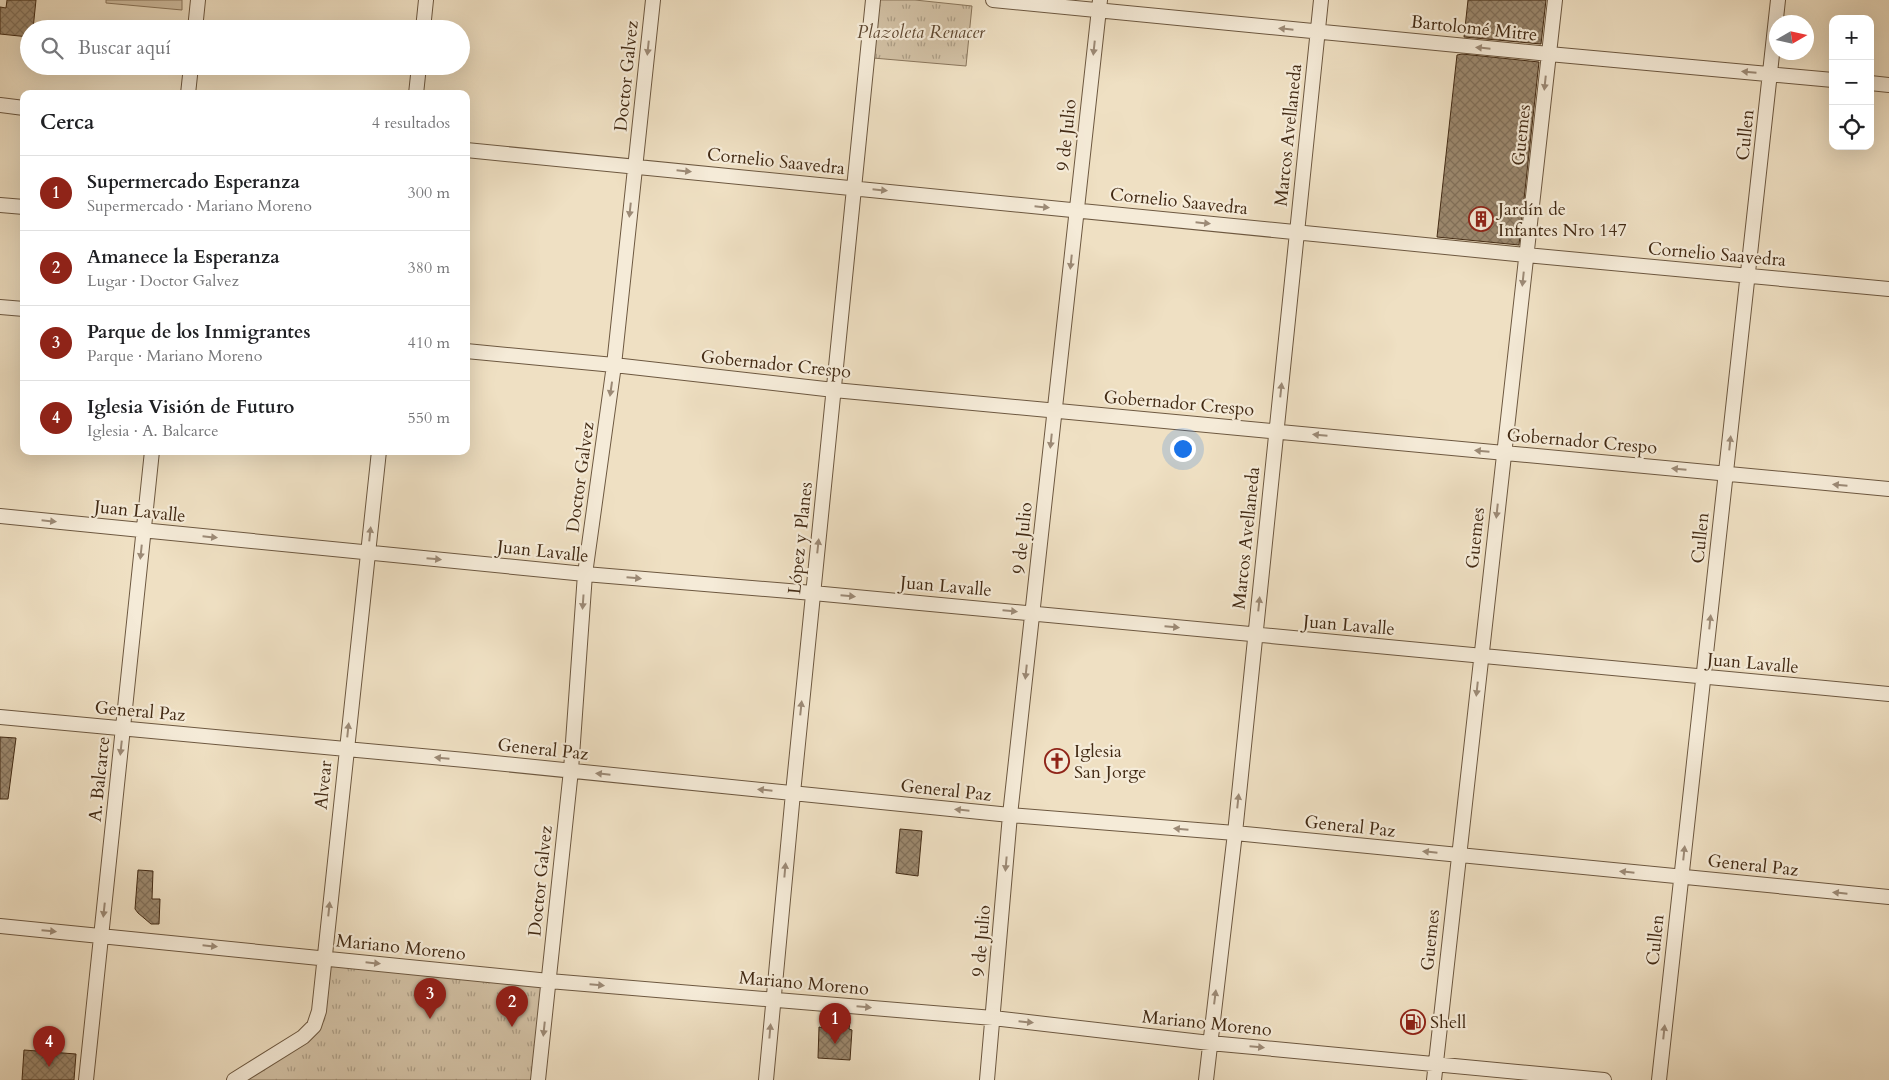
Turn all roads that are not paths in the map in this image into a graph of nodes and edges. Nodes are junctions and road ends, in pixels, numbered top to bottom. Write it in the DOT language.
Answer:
graph roads {
  1 [pos="198,0"];
  2 [pos="426,0"];
  3 [pos="653,0"];
  4 [pos="874,0"];
  5 [pos="993,0"];
  6 [pos="1321,0"];
  7 [pos="1555,0"];
  8 [pos="1778,0"];
  9 [pos="1099,5"];
  10 [pos="196,20"];
  11 [pos="424,20"];
  12 [pos="1317,32"];
  13 [pos="1549,54"];
  14 [pos="1770,74"];
  15 [pos="190,75"];
  16 [pos="418,75"];
  17 [pos="1829,80"];
  18 [pos="1874,83"];
  19 [pos="1889,85"];
  20 [pos="188,90"];
  21 [pos="416,90"];
  22 [pos="0,105"];
  23 [pos="20,108"];
  24 [pos="470,150"];
  25 [pos="635,166"];
  26 [pos="854,188"];
  27 [pos="0,205"];
  28 [pos="20,207"];
  29 [pos="1077,210"];
  30 [pos="1297,232"];
  31 [pos="1526,255"];
  32 [pos="1748,276"];
  33 [pos="1889,289"];
  34 [pos="0,307"];
  35 [pos="20,309"];
  36 [pos="470,351"];
  37 [pos="614,365"];
  38 [pos="834,390"];
  39 [pos="1055,410"];
  40 [pos="1276,431"];
  41 [pos="1504,453"];
  42 [pos="152,455"];
  43 [pos="378,455"];
  44 [pos="1726,474"];
  45 [pos="1889,489"];
  46 [pos="0,516"];
  47 [pos="143,530"];
  48 [pos="368,554"];
  49 [pos="585,574"];
  50 [pos="813,593"];
  51 [pos="1032,613"];
  52 [pos="1256,634"];
  53 [pos="1481,656"];
  54 [pos="1704,677"];
  55 [pos="1889,694"];
  56 [pos="0,717"];
  57 [pos="123,728"];
  58 [pos="346,750"];
  59 [pos="571,770"];
  60 [pos="793,793"];
  61 [pos="1010,815"];
  62 [pos="1235,833"];
  63 [pos="1458,855"];
  64 [pos="1681,877"];
  65 [pos="1889,898"];
  66 [pos="0,926"];
  67 [pos="101,936"];
  68 [pos="324,958"];
  69 [pos="549,981"];
  70 [pos="773,999"];
  71 [pos="993,1018"];
  72 [pos="1210,1042"];
  73 [pos="1436,1064"];
  74 [pos="86,1080"];
  75 [pos="234,1080"];
  76 [pos="538,1080"];
  77 [pos="766,1080"];
  78 [pos="987,1080"];
  79 [pos="1206,1080"];
  80 [pos="1434,1080"];
  81 [pos="1604,1080"];
  82 [pos="1659,1080"];
  1 -- 10 [label="street"];
  2 -- 11 [label="street"];
  3 -- 25 [label="street, Doctor Galvez, one-way"];
  4 -- 26 [label="street, López y Planes"];
  5 -- 9 [label="street, Bartolomé Mitre"];
  6 -- 12 [label="street, Marcos Avellaneda"];
  7 -- 13 [label="street, Guemes"];
  8 -- 14 [label="street, Cullen"];
  12 -- 9 [label="street, Bartolomé Mitre, one-way"];
  9 -- 29 [label="street, 9 de Julio, one-way"];
  13 -- 12 [label="street, Bartolomé Mitre, one-way"];
  12 -- 30 [label="street, Marcos Avellaneda"];
  14 -- 13 [label="street, Bartolomé Mitre, one-way"];
  13 -- 31 [label="street, Guemes, one-way"];
  14 -- 17 [label="street, Bartolomé Mitre"];
  14 -- 32 [label="street, Cullen"];
  15 -- 20 [label="street"];
  16 -- 21 [label="street"];
  18 -- 19 [label="street"];
  22 -- 23 [label="street"];
  24 -- 25 [label="street, Cornelio Saavedra"];
  25 -- 26 [label="street, Cornelio Saavedra, one-way"];
  25 -- 37 [label="street, Doctor Galvez, one-way"];
  26 -- 29 [label="street, Cornelio Saavedra, one-way"];
  26 -- 38 [label="street, López y Planes"];
  27 -- 28 [label="street"];
  29 -- 30 [label="street, Cornelio Saavedra, one-way"];
  29 -- 39 [label="street, 9 de Julio, one-way"];
  30 -- 31 [label="street, Cornelio Saavedra"];
  40 -- 30 [label="street, Marcos Avellaneda, one-way"];
  31 -- 32 [label="street, Cornelio Saavedra"];
  31 -- 41 [label="street, Guemes, one-way"];
  32 -- 33 [label="street, Cornelio Saavedra"];
  44 -- 32 [label="street, Cullen, one-way"];
  34 -- 35 [label="street"];
  36 -- 37 [label="street, Gobernador Crespo"];
  37 -- 38 [label="street, Gobernador Crespo"];
  37 -- 49 [label="street, Doctor Galvez, one-way"];
  38 -- 39 [label="street, Gobernador Crespo"];
  50 -- 38 [label="street, López y Planes, one-way"];
  39 -- 40 [label="street, Gobernador Crespo"];
  39 -- 51 [label="street, 9 de Julio, one-way"];
  41 -- 40 [label="street, Gobernador Crespo, one-way"];
  52 -- 40 [label="street, Marcos Avellaneda, one-way"];
  44 -- 41 [label="street, Gobernador Crespo, one-way"];
  41 -- 53 [label="street, Guemes, one-way"];
  42 -- 47 [label="street, A. Balcarce"];
  48 -- 43 [label="street, Alvear, one-way"];
  45 -- 44 [label="street, Gobernador Crespo, one-way"];
  54 -- 44 [label="street, Cullen, one-way"];
  46 -- 47 [label="street, Juan Lavalle, one-way"];
  47 -- 48 [label="street, Juan Lavalle, one-way"];
  47 -- 57 [label="street, A. Balcarce, one-way"];
  48 -- 49 [label="street, Juan Lavalle, one-way"];
  58 -- 48 [label="street, Alvear, one-way"];
  49 -- 50 [label="street, Juan Lavalle, one-way"];
  49 -- 59 [label="street, Doctor Galvez, one-way"];
  50 -- 51 [label="street, Juan Lavalle, one-way"];
  60 -- 50 [label="street, López y Planes, one-way"];
  51 -- 52 [label="street, Juan Lavalle, one-way"];
  51 -- 61 [label="street, 9 de Julio, one-way"];
  52 -- 53 [label="street, Juan Lavalle"];
  62 -- 52 [label="street, Marcos Avellaneda, one-way"];
  53 -- 54 [label="street, Juan Lavalle"];
  53 -- 63 [label="street, Guemes, one-way"];
  54 -- 55 [label="street, Juan Lavalle"];
  64 -- 54 [label="street, Cullen, one-way"];
  56 -- 57 [label="street, General Paz"];
  57 -- 58 [label="street, General Paz"];
  57 -- 67 [label="street, A. Balcarce, one-way"];
  59 -- 58 [label="street, General Paz, one-way"];
  68 -- 58 [label="street, Alvear, one-way"];
  60 -- 59 [label="street, General Paz, one-way"];
  59 -- 69 [label="street, Doctor Galvez"];
  61 -- 60 [label="street, General Paz, one-way"];
  70 -- 60 [label="street, López y Planes, one-way"];
  62 -- 61 [label="street, General Paz, one-way"];
  61 -- 71 [label="street, 9 de Julio, one-way"];
  63 -- 62 [label="street, General Paz, one-way"];
  72 -- 62 [label="street, Marcos Avellaneda, one-way"];
  64 -- 63 [label="street, General Paz, one-way"];
  63 -- 73 [label="street, Guemes"];
  65 -- 64 [label="street, General Paz, one-way"];
  82 -- 64 [label="street, Cullen, one-way"];
  66 -- 67 [label="street, Mariano Moreno, one-way"];
  67 -- 68 [label="street, Mariano Moreno, one-way"];
  67 -- 74 [label="street, A. Balcarce"];
  68 -- 69 [label="street, Mariano Moreno, one-way"];
  68 -- 75 [label="street, Alvear"];
  69 -- 70 [label="street, Mariano Moreno, one-way"];
  69 -- 76 [label="street, Doctor Galvez, one-way"];
  70 -- 71 [label="street, Mariano Moreno, one-way"];
  77 -- 70 [label="street, López y Planes, one-way"];
  71 -- 72 [label="street, Mariano Moreno, one-way"];
  71 -- 78 [label="street, 9 de Julio"];
  72 -- 73 [label="street, Mariano Moreno, one-way"];
  72 -- 79 [label="street, Marcos Avellaneda"];
  73 -- 80 [label="street, Guemes"];
  73 -- 81 [label="street, Mariano Moreno"];
}
